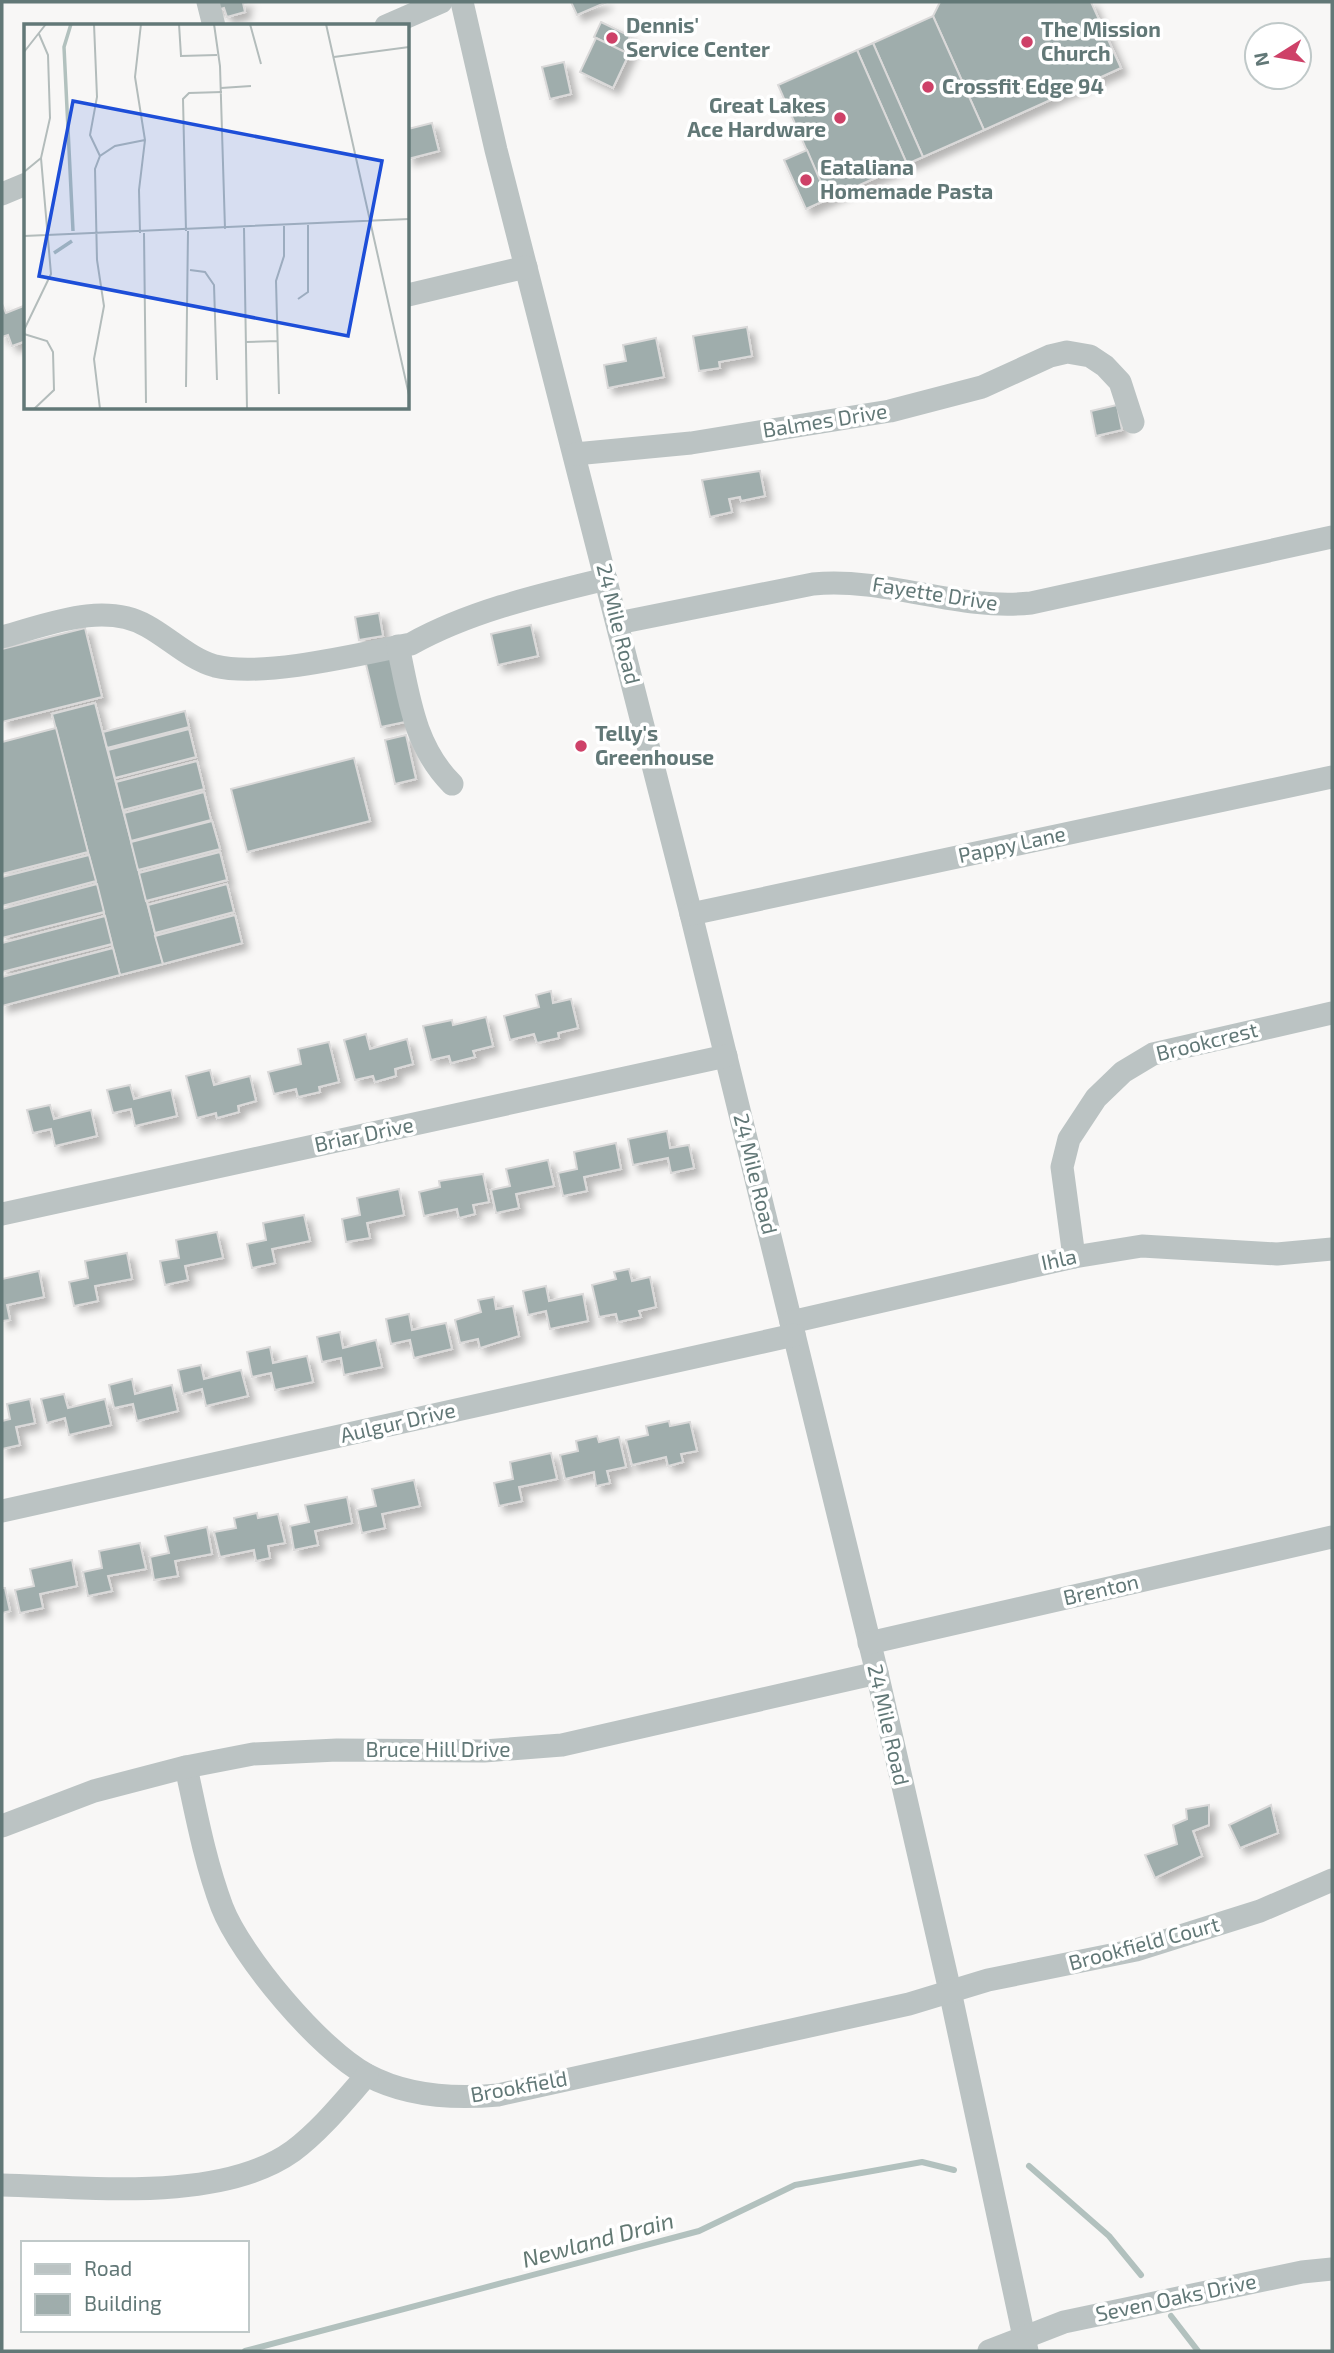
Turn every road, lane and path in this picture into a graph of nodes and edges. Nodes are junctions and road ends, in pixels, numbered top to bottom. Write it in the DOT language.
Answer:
graph roads {
  1 [pos="208,2"];
  2 [pos="441,2"];
  3 [pos="462,2"];
  4 [pos="214,24"];
  5 [pos="391,24"];
  6 [pos="24,185"];
  7 [pos="2,194"];
  8 [pos="526,267"];
  9 [pos="410,295"];
  10 [pos="1133,422"];
  11 [pos="575,454"];
  12 [pos="1332,537"];
  13 [pos="606,579"];
  14 [pos="618,623"];
  15 [pos="2,636"];
  16 [pos="398,646"];
  17 [pos="1332,777"];
  18 [pos="452,785"];
  19 [pos="691,914"];
  20 [pos="1332,1013"];
  21 [pos="726,1056"];
  22 [pos="2,1214"];
  23 [pos="1332,1249"];
  24 [pos="1074,1256"];
  25 [pos="793,1328"];
  26 [pos="2,1511"];
  27 [pos="1332,1537"];
  28 [pos="869,1643"];
  29 [pos="877,1673"];
  30 [pos="186,1767"];
  31 [pos="2,1826"];
  32 [pos="1332,1880"];
  33 [pos="950,1991"];
  34 [pos="367,2075"];
  35 [pos="2,2185"];
  36 [pos="1332,2269"];
  37 [pos="1025,2345"];
  38 [pos="989,2351"];
  1 -- 4 [label="street"];
  2 -- 5 [label="street"];
  3 -- 8 [label="street, 24 Mile Road"];
  6 -- 7 [label="street"];
  8 -- 9 [label="street"];
  8 -- 11 [label="street, 24 Mile Road"];
  10 -- 11 [label="street, Balmes Drive"];
  11 -- 13 [label="street, 24 Mile Road"];
  12 -- 14 [label="street, Fayette Drive"];
  13 -- 14 [label="street, 24 Mile Road"];
  13 -- 16 [label="street"];
  14 -- 19 [label="street, 24 Mile Road"];
  15 -- 16 [label="street"];
  16 -- 18 [label="street"];
  17 -- 19 [label="street, Pappy Lane"];
  19 -- 21 [label="street, 24 Mile Road"];
  20 -- 24 [label="street, Brookcrest"];
  21 -- 22 [label="street, Briar Drive"];
  21 -- 25 [label="street, 24 Mile Road"];
  23 -- 24 [label="street, Ihla"];
  24 -- 25 [label="street, Ihla"];
  25 -- 26 [label="street, Aulgur Drive"];
  25 -- 28 [label="street, 24 Mile Road"];
  27 -- 28 [label="street, Brenton"];
  28 -- 29 [label="street, 24 Mile Road"];
  29 -- 30 [label="street, Bruce Hill Drive"];
  29 -- 33 [label="street, 24 Mile Road"];
  30 -- 31 [label="street, Bruce Hill Drive"];
  30 -- 34 [label="street, Brookfield"];
  32 -- 33 [label="street, Brookfield Court"];
  33 -- 34 [label="street, Brookfield"];
  33 -- 37 [label="street, 24 Mile Road"];
  34 -- 35 [label="street"];
  36 -- 37 [label="street, Seven Oaks Drive"];
  37 -- 38 [label="street, Seven Oaks Drive"];
}
